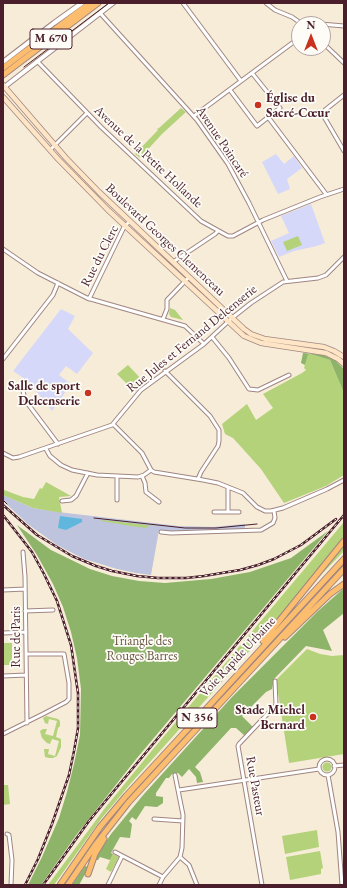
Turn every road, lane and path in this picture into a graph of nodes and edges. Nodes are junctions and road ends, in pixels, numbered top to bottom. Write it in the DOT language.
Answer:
graph roads {
  1 [pos="82,3"];
  2 [pos="90,3"];
  3 [pos="93,3"];
  4 [pos="98,3"];
  5 [pos="113,3"];
  6 [pos="183,3"];
  7 [pos="266,3"];
  8 [pos="100,13"];
  9 [pos="291,17"];
  10 [pos="70,24"];
  11 [pos="331,25"];
  12 [pos="344,26"];
  13 [pos="291,44"];
  14 [pos="331,50"];
  15 [pos="37,60"];
  16 [pos="3,62"];
  17 [pos="344,63"];
  18 [pos="3,68"];
  19 [pos="3,72"];
  20 [pos="252,73"];
  21 [pos="3,75"];
  22 [pos="3,78"];
  23 [pos="241,81"];
  24 [pos="4,87"];
  25 [pos="230,90"];
  26 [pos="344,94"];
  27 [pos="3,97"];
  28 [pos="87,113"];
  29 [pos="194,116"];
  30 [pos="268,117"];
  31 [pos="55,145"];
  32 [pos="50,150"];
  33 [pos="344,151"];
  34 [pos="344,189"];
  35 [pos="326,194"];
  36 [pos="129,222"];
  37 [pos="258,222"];
  38 [pos="124,227"];
  39 [pos="218,231"];
  40 [pos="3,249"];
  41 [pos="344,257"];
  42 [pos="173,262"];
  43 [pos="189,277"];
  44 [pos="185,281"];
  45 [pos="287,281"];
  46 [pos="58,283"];
  47 [pos="89,299"];
  48 [pos="232,318"];
  49 [pos="163,319"];
  50 [pos="227,322"];
  51 [pos="212,337"];
  52 [pos="204,344"];
  53 [pos="344,357"];
  54 [pos="3,359"];
  55 [pos="344,364"];
  56 [pos="165,372"];
  57 [pos="288,375"];
  58 [pos="22,386"];
  59 [pos="113,424"];
  60 [pos="58,444"];
  61 [pos="46,449"];
  62 [pos="3,453"];
  63 [pos="151,470"];
  64 [pos="88,473"];
  65 [pos="142,476"];
  66 [pos="117,477"];
  67 [pos="198,479"];
  68 [pos="344,480"];
  69 [pos="228,487"];
  70 [pos="117,500"];
  71 [pos="62,502"];
  72 [pos="159,502"];
  73 [pos="274,511"];
  74 [pos="214,512"];
  75 [pos="228,512"];
  76 [pos="239,512"];
  77 [pos="161,532"];
  78 [pos="344,541"];
  79 [pos="23,552"];
  80 [pos="344,559"];
  81 [pos="344,569"];
  82 [pos="344,584"];
  83 [pos="25,589"];
  84 [pos="3,590"];
  85 [pos="53,610"];
  86 [pos="25,611"];
  87 [pos="26,632"];
  88 [pos="3,633"];
  89 [pos="26,654"];
  90 [pos="248,662"];
  91 [pos="26,675"];
  92 [pos="246,675"];
  93 [pos="3,676"];
  94 [pos="275,681"];
  95 [pos="27,722"];
  96 [pos="3,734"];
  97 [pos="344,765"];
  98 [pos="334,766"];
  99 [pos="319,768"];
  100 [pos="175,775"];
  101 [pos="328,775"];
  102 [pos="243,780"];
  103 [pos="179,790"];
  104 [pos="154,819"];
  105 [pos="183,820"];
  106 [pos="113,821"];
  107 [pos="6,834"];
  108 [pos="344,843"];
  109 [pos="339,844"];
  110 [pos="115,852"];
  111 [pos="122,856"];
  112 [pos="180,857"];
  113 [pos="88,874"];
  114 [pos="163,877"];
  115 [pos="343,878"];
  116 [pos="11,885"];
  117 [pos="60,885"];
  118 [pos="68,885"];
  119 [pos="108,885"];
  120 [pos="159,885"];
  121 [pos="197,885"];
  122 [pos="262,885"];
  123 [pos="342,885"];
  1 -- 16 [label="street"];
  2 -- 18 [label="main road"];
  3 -- 19 [label="main road, M 670"];
  4 -- 10 [label="main road, M 670"];
  5 -- 8 [label="street"];
  6 -- 23 [label="street"];
  7 -- 9 [label="street"];
  8 -- 15 [label="street"];
  8 -- 29 [label="street, Avenue Poincaré"];
  10 -- 21 [label="main road, M 670"];
  10 -- 22 [label="main road"];
  11 -- 12 [label="street"];
  13 -- 20 [label="street"];
  14 -- 17 [label="street"];
  15 -- 24 [label="street"];
  15 -- 28 [label="street, Avenue de la Petite Hollande"];
  20 -- 23 [label="street"];
  20 -- 30 [label="street"];
  23 -- 25 [label="street"];
  24 -- 31 [label="main road, Boulevard Georges Clemenceau"];
  25 -- 29 [label="street"];
  25 -- 30 [label="street"];
  26 -- 33 [label="street"];
  27 -- 32 [label="main road, Boulevard Georges Clemenceau"];
  28 -- 31 [label="street"];
  28 -- 39 [label="street, Avenue de la Petite Hollande"];
  29 -- 37 [label="street, Avenue Poincaré"];
  30 -- 35 [label="street"];
  31 -- 32 [label="street"];
  31 -- 36 [label="main road, Boulevard Georges Clemenceau"];
  32 -- 38 [label="main road, Boulevard Georges Clemenceau"];
  34 -- 35 [label="street, Avenue de la Petite Hollande"];
  35 -- 37 [label="street, Avenue de la Petite Hollande"];
  36 -- 38 [label="street, Rue du Clerc"];
  36 -- 42 [label="main road, Boulevard Georges Clemenceau"];
  37 -- 39 [label="street, Avenue de la Petite Hollande"];
  37 -- 45 [label="street, Avenue Poincaré"];
  38 -- 44 [label="main road, Boulevard Georges Clemenceau"];
  38 -- 47 [label="street, Rue du Clerc"];
  39 -- 42 [label="street"];
  40 -- 46 [label="street"];
  41 -- 45 [label="street, Rue Jules et Fernand Delcenserie"];
  42 -- 43 [label="main road, Boulevard Georges Clemenceau"];
  43 -- 44 [label="street"];
  43 -- 48 [label="main road, Boulevard Georges Clemenceau"];
  44 -- 49 [label="street"];
  44 -- 50 [label="main road, Boulevard Georges Clemenceau"];
  45 -- 48 [label="street, Rue Jules et Fernand Delcenserie"];
  46 -- 47 [label="street"];
  46 -- 54 [label="street"];
  47 -- 49 [label="street"];
  48 -- 50 [label="street, Rue Jules et Fernand Delcenserie"];
  48 -- 53 [label="main road, Boulevard Georges Clemenceau"];
  49 -- 52 [label="street"];
  50 -- 51 [label="street, Rue Jules et Fernand Delcenserie"];
  50 -- 55 [label="main road, Boulevard Georges Clemenceau"];
  51 -- 52 [label="street, Rue Jules et Fernand Delcenserie"];
  51 -- 57 [label="street"];
  52 -- 56 [label="street, Rue Jules et Fernand Delcenserie"];
  56 -- 59 [label="street, Rue Jules et Fernand Delcenserie"];
  56 -- 67 [label="street"];
  58 -- 60 [label="street"];
  59 -- 60 [label="street"];
  59 -- 63 [label="street"];
  60 -- 61 [label="street"];
  61 -- 62 [label="street"];
  61 -- 64 [label="street"];
  63 -- 65 [label="street"];
  63 -- 67 [label="street"];
  64 -- 66 [label="street"];
  64 -- 71 [label="street"];
  65 -- 66 [label="street"];
  65 -- 72 [label="street"];
  66 -- 70 [label="street"];
  67 -- 69 [label="street"];
  68 -- 73 [label="street"];
  69 -- 73 [label="street"];
  69 -- 75 [label="street"];
  73 -- 77 [label="street"];
  74 -- 75 [label="street"];
  75 -- 76 [label="street"];
  78 -- 90 [label="main road"];
  79 -- 83 [label="street, Rue de Paris"];
  80 -- 90 [label="main road, Voie Rapide Urbaine / N 356"];
  81 -- 92 [label="main road, Voie Rapide Urbaine / N 356"];
  82 -- 92 [label="main road"];
  83 -- 84 [label="street"];
  83 -- 86 [label="street, Rue de Paris"];
  85 -- 86 [label="street"];
  86 -- 87 [label="street, Rue de Paris"];
  87 -- 88 [label="street"];
  87 -- 89 [label="street, Rue de Paris"];
  89 -- 91 [label="street, Rue de Paris"];
  89 -- 95 [label="street"];
  90 -- 117 [label="main road, Voie Rapide Urbaine / N 356"];
  91 -- 93 [label="street"];
  91 -- 95 [label="street, Rue de Paris"];
  92 -- 106 [label="main road, Voie Rapide Urbaine / N 356"];
  94 -- 102 [label="street, Rue Pasteur"];
  95 -- 96 [label="street"];
  97 -- 98 [label="street"];
  98 -- 99 [label="street"];
  98 -- 101 [label="street"];
  99 -- 101 [label="street"];
  99 -- 102 [label="street"];
  100 -- 103 [label="street"];
  101 -- 109 [label="street"];
  102 -- 103 [label="street"];
  102 -- 122 [label="street, Rue Pasteur"];
  103 -- 105 [label="street"];
  104 -- 105 [label="street"];
  105 -- 112 [label="street"];
  106 -- 113 [label="main road"];
  106 -- 118 [label="main road, Voie Rapide Urbaine / N 356"];
  107 -- 116 [label="street"];
  108 -- 109 [label="street"];
  109 -- 115 [label="street"];
  110 -- 111 [label="street"];
  111 -- 114 [label="street"];
  111 -- 119 [label="street"];
  112 -- 114 [label="street"];
  112 -- 121 [label="street"];
  114 -- 120 [label="street"];
  115 -- 123 [label="street"];
}
